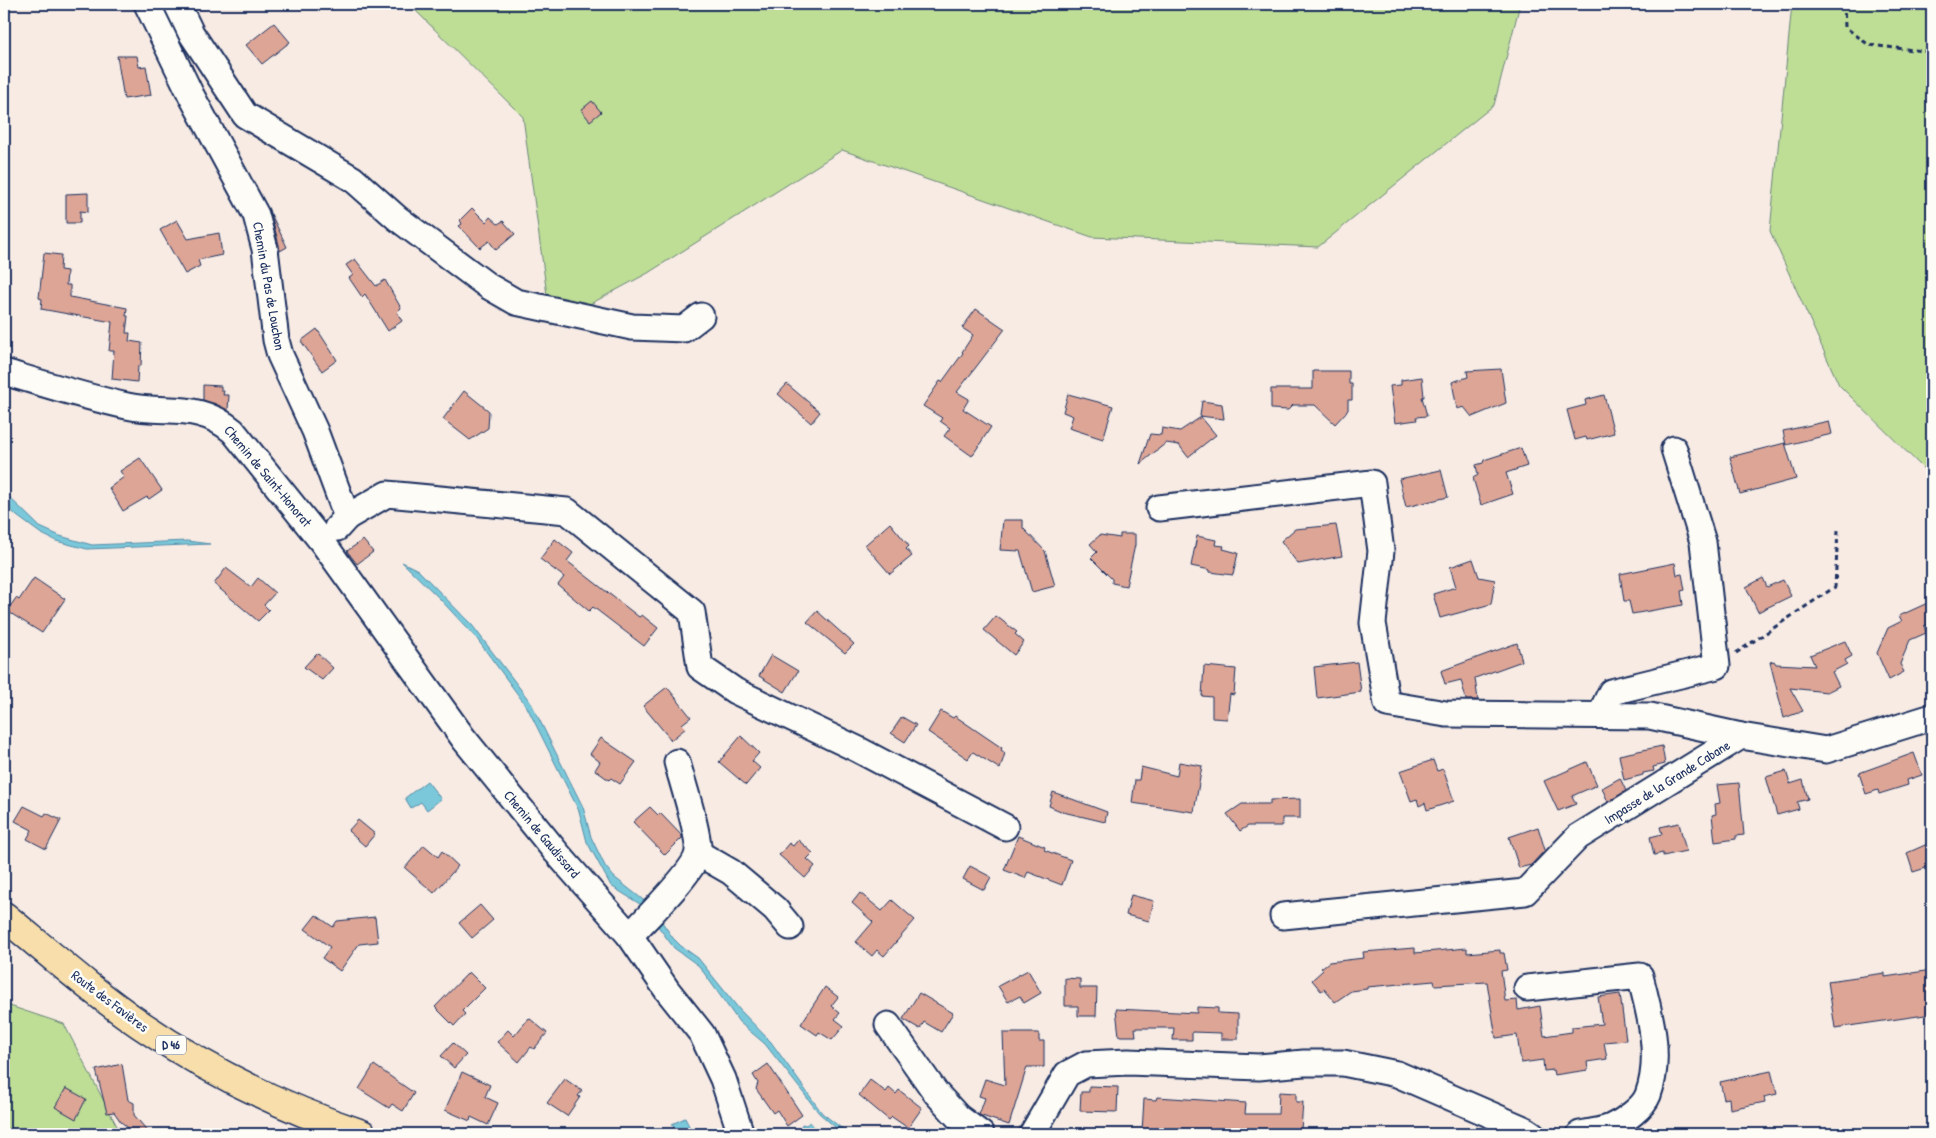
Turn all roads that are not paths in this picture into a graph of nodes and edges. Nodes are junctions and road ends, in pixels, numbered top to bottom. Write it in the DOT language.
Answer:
graph roads {
  1 [pos="147,4"];
  2 [pos="177,4"];
  3 [pos="701,316"];
  4 [pos="4,372"];
  5 [pos="1674,449"];
  6 [pos="1159,508"];
  7 [pos="347,517"];
  8 [pos="323,543"];
  9 [pos="1600,715"];
  10 [pos="1932,717"];
  11 [pos="1741,736"];
  12 [pos="677,762"];
  13 [pos="1005,827"];
  14 [pos="698,853"];
  15 [pos="4,916"];
  16 [pos="1283,916"];
  17 [pos="790,927"];
  18 [pos="630,936"];
  19 [pos="1527,988"];
  20 [pos="888,1026"];
  21 [pos="362,1134"];
  22 [pos="741,1134"];
  23 [pos="981,1134"];
  24 [pos="1032,1134"];
  25 [pos="1532,1134"];
  26 [pos="1580,1134"];
  1 -- 7 [label="street, Chemin du Pas de Louchon"];
  2 -- 3 [label="street"];
  4 -- 8 [label="street, Chemin de Saint-Honorat"];
  5 -- 9 [label="street"];
  6 -- 9 [label="street"];
  7 -- 8 [label="street"];
  7 -- 13 [label="street"];
  8 -- 18 [label="street, Chemin de Gaudissard"];
  9 -- 11 [label="street"];
  10 -- 11 [label="street, Impasse de la Grande Cabane"];
  11 -- 16 [label="street, Impasse de la Grande Cabane"];
  12 -- 14 [label="street"];
  14 -- 17 [label="street"];
  14 -- 18 [label="street"];
  15 -- 21 [label="main road, Route des Favières / D 46"];
  18 -- 22 [label="street, Chemin de Gaudissard"];
  19 -- 26 [label="street"];
  20 -- 23 [label="street"];
  24 -- 25 [label="street"];
}
